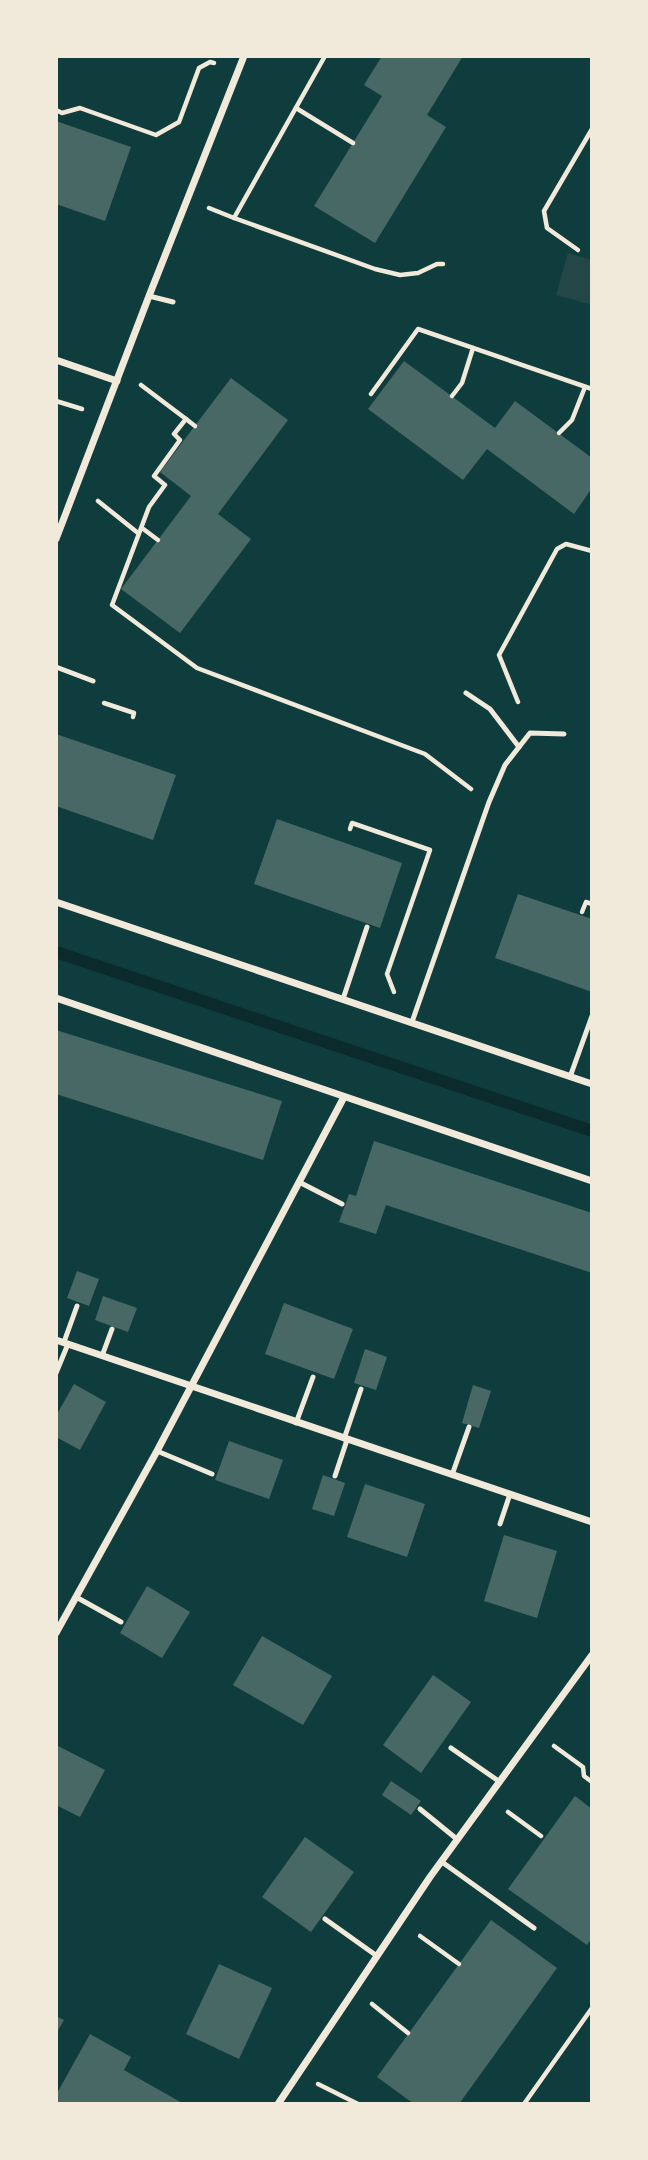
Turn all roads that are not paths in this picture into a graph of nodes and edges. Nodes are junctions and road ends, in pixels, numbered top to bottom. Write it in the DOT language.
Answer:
graph roads {
  1 [pos="244,56"];
  2 [pos="149,296"];
  3 [pos="173,302"];
  4 [pos="56,360"];
  5 [pos="117,381"];
  6 [pos="56,540"];
  7 [pos="56,667"];
  8 [pos="93,681"];
  9 [pos="466,694"];
  10 [pos="564,734"];
  11 [pos="519,747"];
  12 [pos="56,902"];
  13 [pos="367,927"];
  14 [pos="56,998"];
  15 [pos="343,999"];
  16 [pos="592,1016"];
  17 [pos="412,1022"];
  18 [pos="570,1077"];
  19 [pos="592,1084"];
  20 [pos="344,1097"];
  21 [pos="592,1181"];
  22 [pos="299,1182"];
  23 [pos="342,1204"];
  24 [pos="77,1306"];
  25 [pos="112,1329"];
  26 [pos="63,1342"];
  27 [pos="102,1356"];
  28 [pos="56,1373"];
  29 [pos="313,1377"];
  30 [pos="191,1387"];
  31 [pos="361,1388"];
  32 [pos="296,1423"];
  33 [pos="469,1427"];
  34 [pos="345,1439"];
  35 [pos="157,1451"];
  36 [pos="212,1474"];
  37 [pos="452,1475"];
  38 [pos="335,1476"];
  39 [pos="510,1494"];
  40 [pos="592,1521"];
  41 [pos="500,1524"];
  42 [pos="76,1597"];
  43 [pos="121,1622"];
  44 [pos="56,1633"];
  45 [pos="592,1655"];
  46 [pos="451,1748"];
  47 [pos="500,1782"];
  48 [pos="420,1810"];
  49 [pos="458,1840"];
  50 [pos="442,1862"];
  51 [pos="326,1919"];
  52 [pos="534,1928"];
  53 [pos="377,1956"];
  54 [pos="278,2104"];
  1 -- 2 [label="street"];
  2 -- 3 [label="lane"];
  2 -- 5 [label="street"];
  4 -- 5 [label="street"];
  5 -- 6 [label="street"];
  7 -- 8 [label="lane"];
  9 -- 11 [label="lane"];
  10 -- 11 [label="lane"];
  11 -- 17 [label="lane"];
  12 -- 15 [label="street"];
  13 -- 15 [label="lane"];
  14 -- 20 [label="street"];
  15 -- 17 [label="street"];
  16 -- 18 [label="lane"];
  17 -- 18 [label="street"];
  18 -- 19 [label="street"];
  20 -- 21 [label="street"];
  20 -- 22 [label="street"];
  22 -- 23 [label="lane"];
  22 -- 30 [label="street"];
  24 -- 26 [label="lane"];
  25 -- 27 [label="lane"];
  26 -- 27 [label="street"];
  26 -- 28 [label="lane"];
  27 -- 30 [label="street"];
  29 -- 32 [label="lane"];
  30 -- 32 [label="street"];
  30 -- 35 [label="street"];
  31 -- 34 [label="lane"];
  32 -- 34 [label="street"];
  33 -- 37 [label="lane"];
  34 -- 37 [label="street"];
  34 -- 38 [label="lane"];
  35 -- 36 [label="lane"];
  35 -- 42 [label="street"];
  37 -- 39 [label="street"];
  39 -- 40 [label="street"];
  39 -- 41 [label="lane"];
  42 -- 43 [label="lane"];
  42 -- 44 [label="street"];
  45 -- 47 [label="street"];
  46 -- 47 [label="lane"];
  47 -- 49 [label="street"];
  48 -- 49 [label="lane"];
  49 -- 50 [label="street"];
  50 -- 52 [label="lane"];
  50 -- 53 [label="street"];
  51 -- 53 [label="lane"];
  53 -- 54 [label="street"];
}
